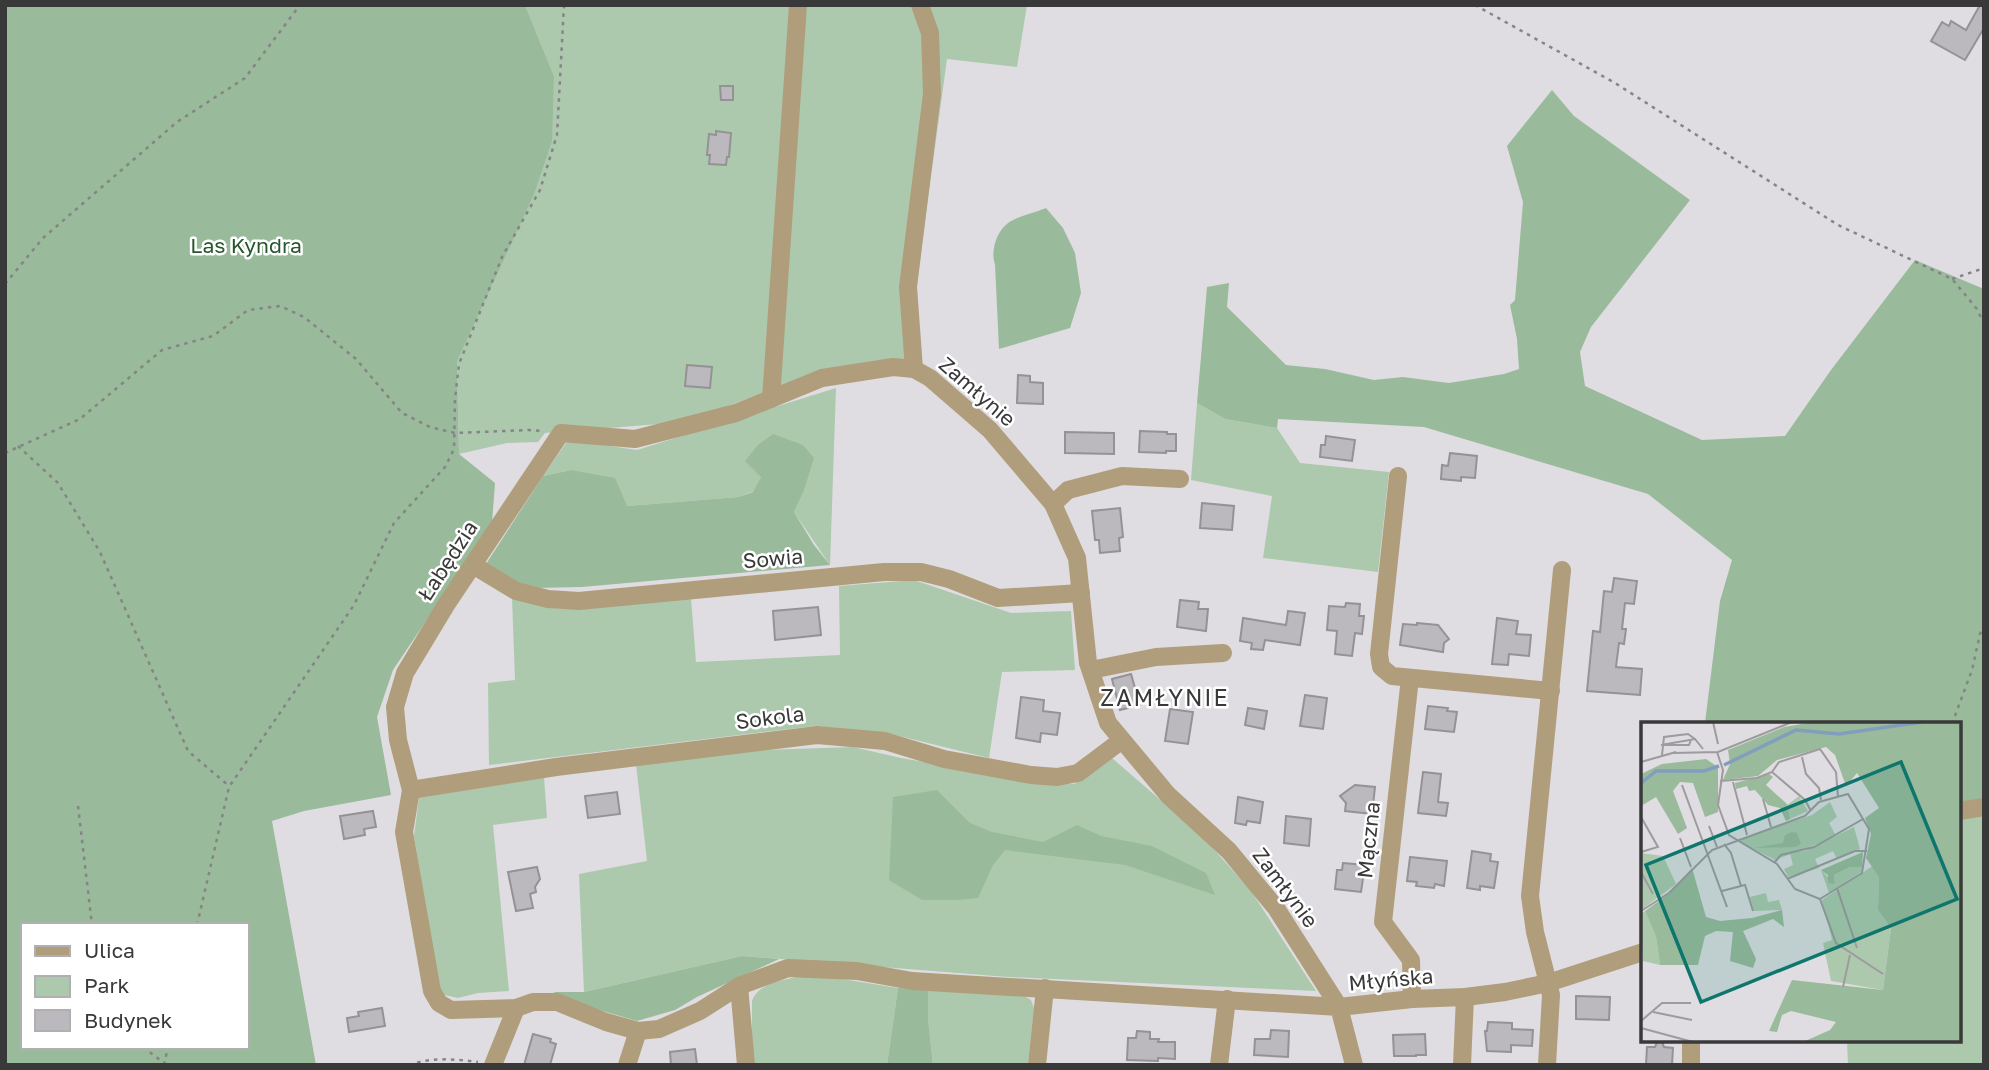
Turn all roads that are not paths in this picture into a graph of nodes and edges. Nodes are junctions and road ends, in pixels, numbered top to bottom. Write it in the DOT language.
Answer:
graph roads {
  1 [pos="798,5"];
  2 [pos="920,5"];
  3 [pos="914,369"];
  4 [pos="771,399"];
  5 [pos="1398,476"];
  6 [pos="1180,479"];
  7 [pos="1053,504"];
  8 [pos="473,565"];
  9 [pos="1562,570"];
  10 [pos="1081,593"];
  11 [pos="1223,653"];
  12 [pos="1091,670"];
  13 [pos="1410,678"];
  14 [pos="1551,691"];
  15 [pos="1122,740"];
  16 [pos="411,790"];
  17 [pos="1984,807"];
  18 [pos="1961,811"];
  19 [pos="1641,953"];
  20 [pos="1548,983"];
  21 [pos="739,986"];
  22 [pos="1045,988"];
  23 [pos="1465,997"];
  24 [pos="1227,999"];
  25 [pos="1412,999"];
  26 [pos="1339,1007"];
  27 [pos="516,1008"];
  28 [pos="638,1031"];
  29 [pos="1692,1042"];
  30 [pos="493,1065"];
  31 [pos="627,1065"];
  32 [pos="746,1065"];
  33 [pos="1037,1065"];
  34 [pos="1219,1065"];
  35 [pos="1354,1065"];
  36 [pos="1462,1065"];
  37 [pos="1548,1065"];
  38 [pos="1691,1065"];
  1 -- 4 [label="street"];
  2 -- 3 [label="street, Zamłynie"];
  3 -- 4 [label="street, Łabędzia"];
  3 -- 7 [label="street, Zamłynie"];
  4 -- 8 [label="street, Łabędzia"];
  5 -- 13 [label="street"];
  6 -- 7 [label="street"];
  7 -- 10 [label="street, Zamłynie"];
  8 -- 10 [label="street, Sowia"];
  8 -- 16 [label="street, Łabędzia"];
  9 -- 14 [label="street"];
  10 -- 12 [label="street, Zamłynie"];
  11 -- 12 [label="street"];
  12 -- 15 [label="street, Zamłynie"];
  13 -- 14 [label="street"];
  13 -- 25 [label="street, Mączna"];
  14 -- 20 [label="street"];
  15 -- 16 [label="street, Sokola"];
  15 -- 26 [label="street, Zamłynie"];
  16 -- 27 [label="street, Łabędzia"];
  17 -- 18 [label="street"];
  19 -- 20 [label="street, Młyńska"];
  20 -- 23 [label="street, Młyńska"];
  20 -- 37 [label="street"];
  21 -- 22 [label="street"];
  21 -- 28 [label="street"];
  21 -- 32 [label="street"];
  22 -- 24 [label="street"];
  22 -- 33 [label="street"];
  23 -- 25 [label="street, Młyńska"];
  23 -- 36 [label="street, Młyńska"];
  24 -- 26 [label="street"];
  24 -- 34 [label="street"];
  25 -- 26 [label="street, Młyńska"];
  26 -- 35 [label="street, Młyńska"];
  27 -- 28 [label="street, Łabędzia"];
  27 -- 30 [label="street"];
  28 -- 31 [label="street"];
  29 -- 38 [label="street"];
}
